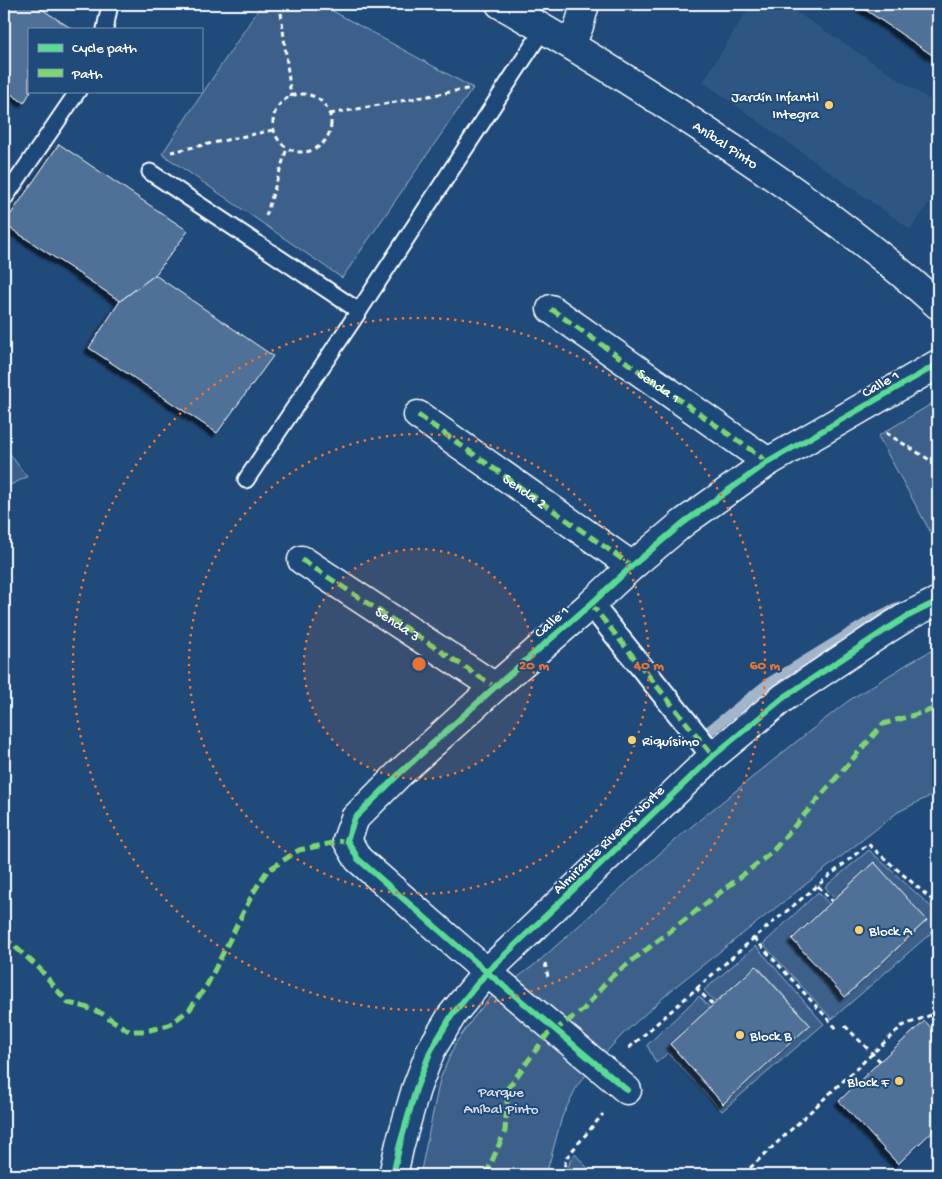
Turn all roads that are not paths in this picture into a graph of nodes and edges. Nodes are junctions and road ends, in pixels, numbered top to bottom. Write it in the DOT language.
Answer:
graph roads {
  1 [pos="110,4"];
  2 [pos="500,4"];
  3 [pos="585,4"];
  4 [pos="105,28"];
  5 [pos="544,28"];
  6 [pos="571,45"];
  7 [pos="77,92"];
  8 [pos="150,172"];
  9 [pos="4,199"];
  10 [pos="938,305"];
  11 [pos="552,309"];
  12 [pos="359,311"];
  13 [pos="938,364"];
  14 [pos="418,415"];
  15 [pos="768,462"];
  16 [pos="246,480"];
  17 [pos="302,560"];
  18 [pos="632,566"];
  19 [pos="938,601"];
  20 [pos="591,604"];
  21 [pos="495,687"];
  22 [pos="713,756"];
  23 [pos="487,972"];
  24 [pos="627,1090"];
  25 [pos="393,1175"];
  1 -- 4 [label="lane"];
  2 -- 5 [label="street, Aníbal Pinto"];
  3 -- 6 [label="street"];
  5 -- 6 [label="street, Aníbal Pinto"];
  5 -- 12 [label="lane"];
  6 -- 10 [label="street, Aníbal Pinto"];
  7 -- 9 [label="lane"];
  8 -- 12 [label="lane"];
  11 -- 15 [label="street, Senda 1"];
  12 -- 16 [label="lane"];
  13 -- 15 [label="street, Calle 1"];
  14 -- 18 [label="street, Senda 2"];
  15 -- 18 [label="street, Calle 1"];
  17 -- 21 [label="street, Senda 3"];
  18 -- 20 [label="street, Calle 1"];
  19 -- 22 [label="street, Almirante Riveros Norte"];
  20 -- 21 [label="street, Calle 1"];
  20 -- 22 [label="street"];
  21 -- 23 [label="street, Calle 1"];
  22 -- 23 [label="street, Almirante Riveros Norte"];
  23 -- 24 [label="street, Calle 1"];
  23 -- 25 [label="street, Almirante Riveros Norte"];
}
